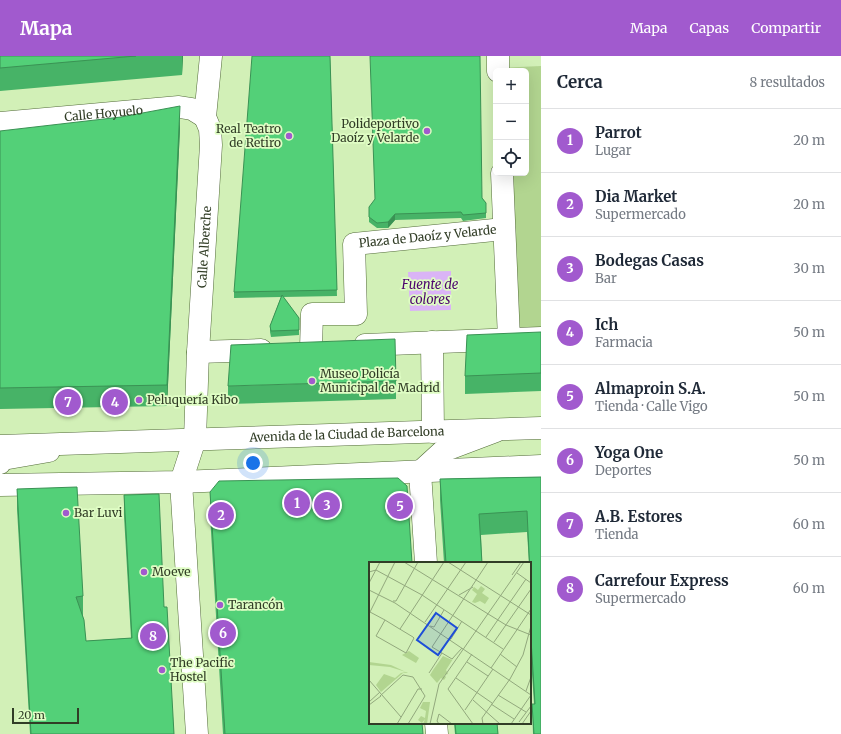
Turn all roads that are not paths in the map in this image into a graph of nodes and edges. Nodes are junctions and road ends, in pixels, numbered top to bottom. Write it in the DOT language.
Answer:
graph roads {
  1 [pos="212,56"];
  2 [pos="498,56"];
  3 [pos="498,68"];
  4 [pos="205,117"];
  5 [pos="0,123"];
  6 [pos="502,176"];
  7 [pos="504,228"];
  8 [pos="541,338"];
  9 [pos="509,339"];
  10 [pos="432,342"];
  11 [pos="311,348"];
  12 [pos="198,352"];
  13 [pos="541,428"];
  14 [pos="499,429"];
  15 [pos="433,432"];
  16 [pos="195,439"];
  17 [pos="87,443"];
  18 [pos="0,446"];
  19 [pos="541,460"];
  20 [pos="0,463"];
  21 [pos="541,466"];
  22 [pos="519,467"];
  23 [pos="420,472"];
  24 [pos="181,482"];
  25 [pos="0,485"];
  26 [pos="426,562"];
  27 [pos="436,724"];
  28 [pos="197,734"];
  29 [pos="437,734"];
  1 -- 4 [label="street, Calle Alberche"];
  2 -- 3 [label="street"];
  4 -- 5 [label="street, Calle Hoyuelo"];
  4 -- 12 [label="street, Calle Alberche"];
  6 -- 7 [label="street, Plaza de Daoíz y Velarde"];
  7 -- 9 [label="street, Plaza de Daoíz y Velarde"];
  7 -- 11 [label="street, Plaza de Daoíz y Velarde"];
  8 -- 9 [label="street"];
  9 -- 10 [label="street"];
  10 -- 11 [label="street"];
  10 -- 15 [label="street"];
  11 -- 12 [label="street"];
  12 -- 16 [label="street, Calle Alberche"];
  13 -- 14 [label="street, Avenida de la Ciudad de Barcelona"];
  14 -- 15 [label="street, Avenida de la Ciudad de Barcelona"];
  14 -- 23 [label="street, Avenida de la Ciudad de Barcelona"];
  15 -- 16 [label="street, Avenida de la Ciudad de Barcelona"];
  16 -- 17 [label="street, Avenida de la Ciudad de Barcelona"];
  16 -- 24 [label="street"];
  17 -- 18 [label="street, Avenida de la Ciudad de Barcelona"];
  17 -- 20 [label="street, Avenida de la Ciudad de Barcelona"];
  19 -- 22 [label="street"];
  21 -- 22 [label="street"];
  22 -- 23 [label="street"];
  23 -- 24 [label="street"];
  23 -- 26 [label="street"];
  24 -- 25 [label="street"];
  24 -- 28 [label="street"];
  27 -- 29 [label="street"];
}
